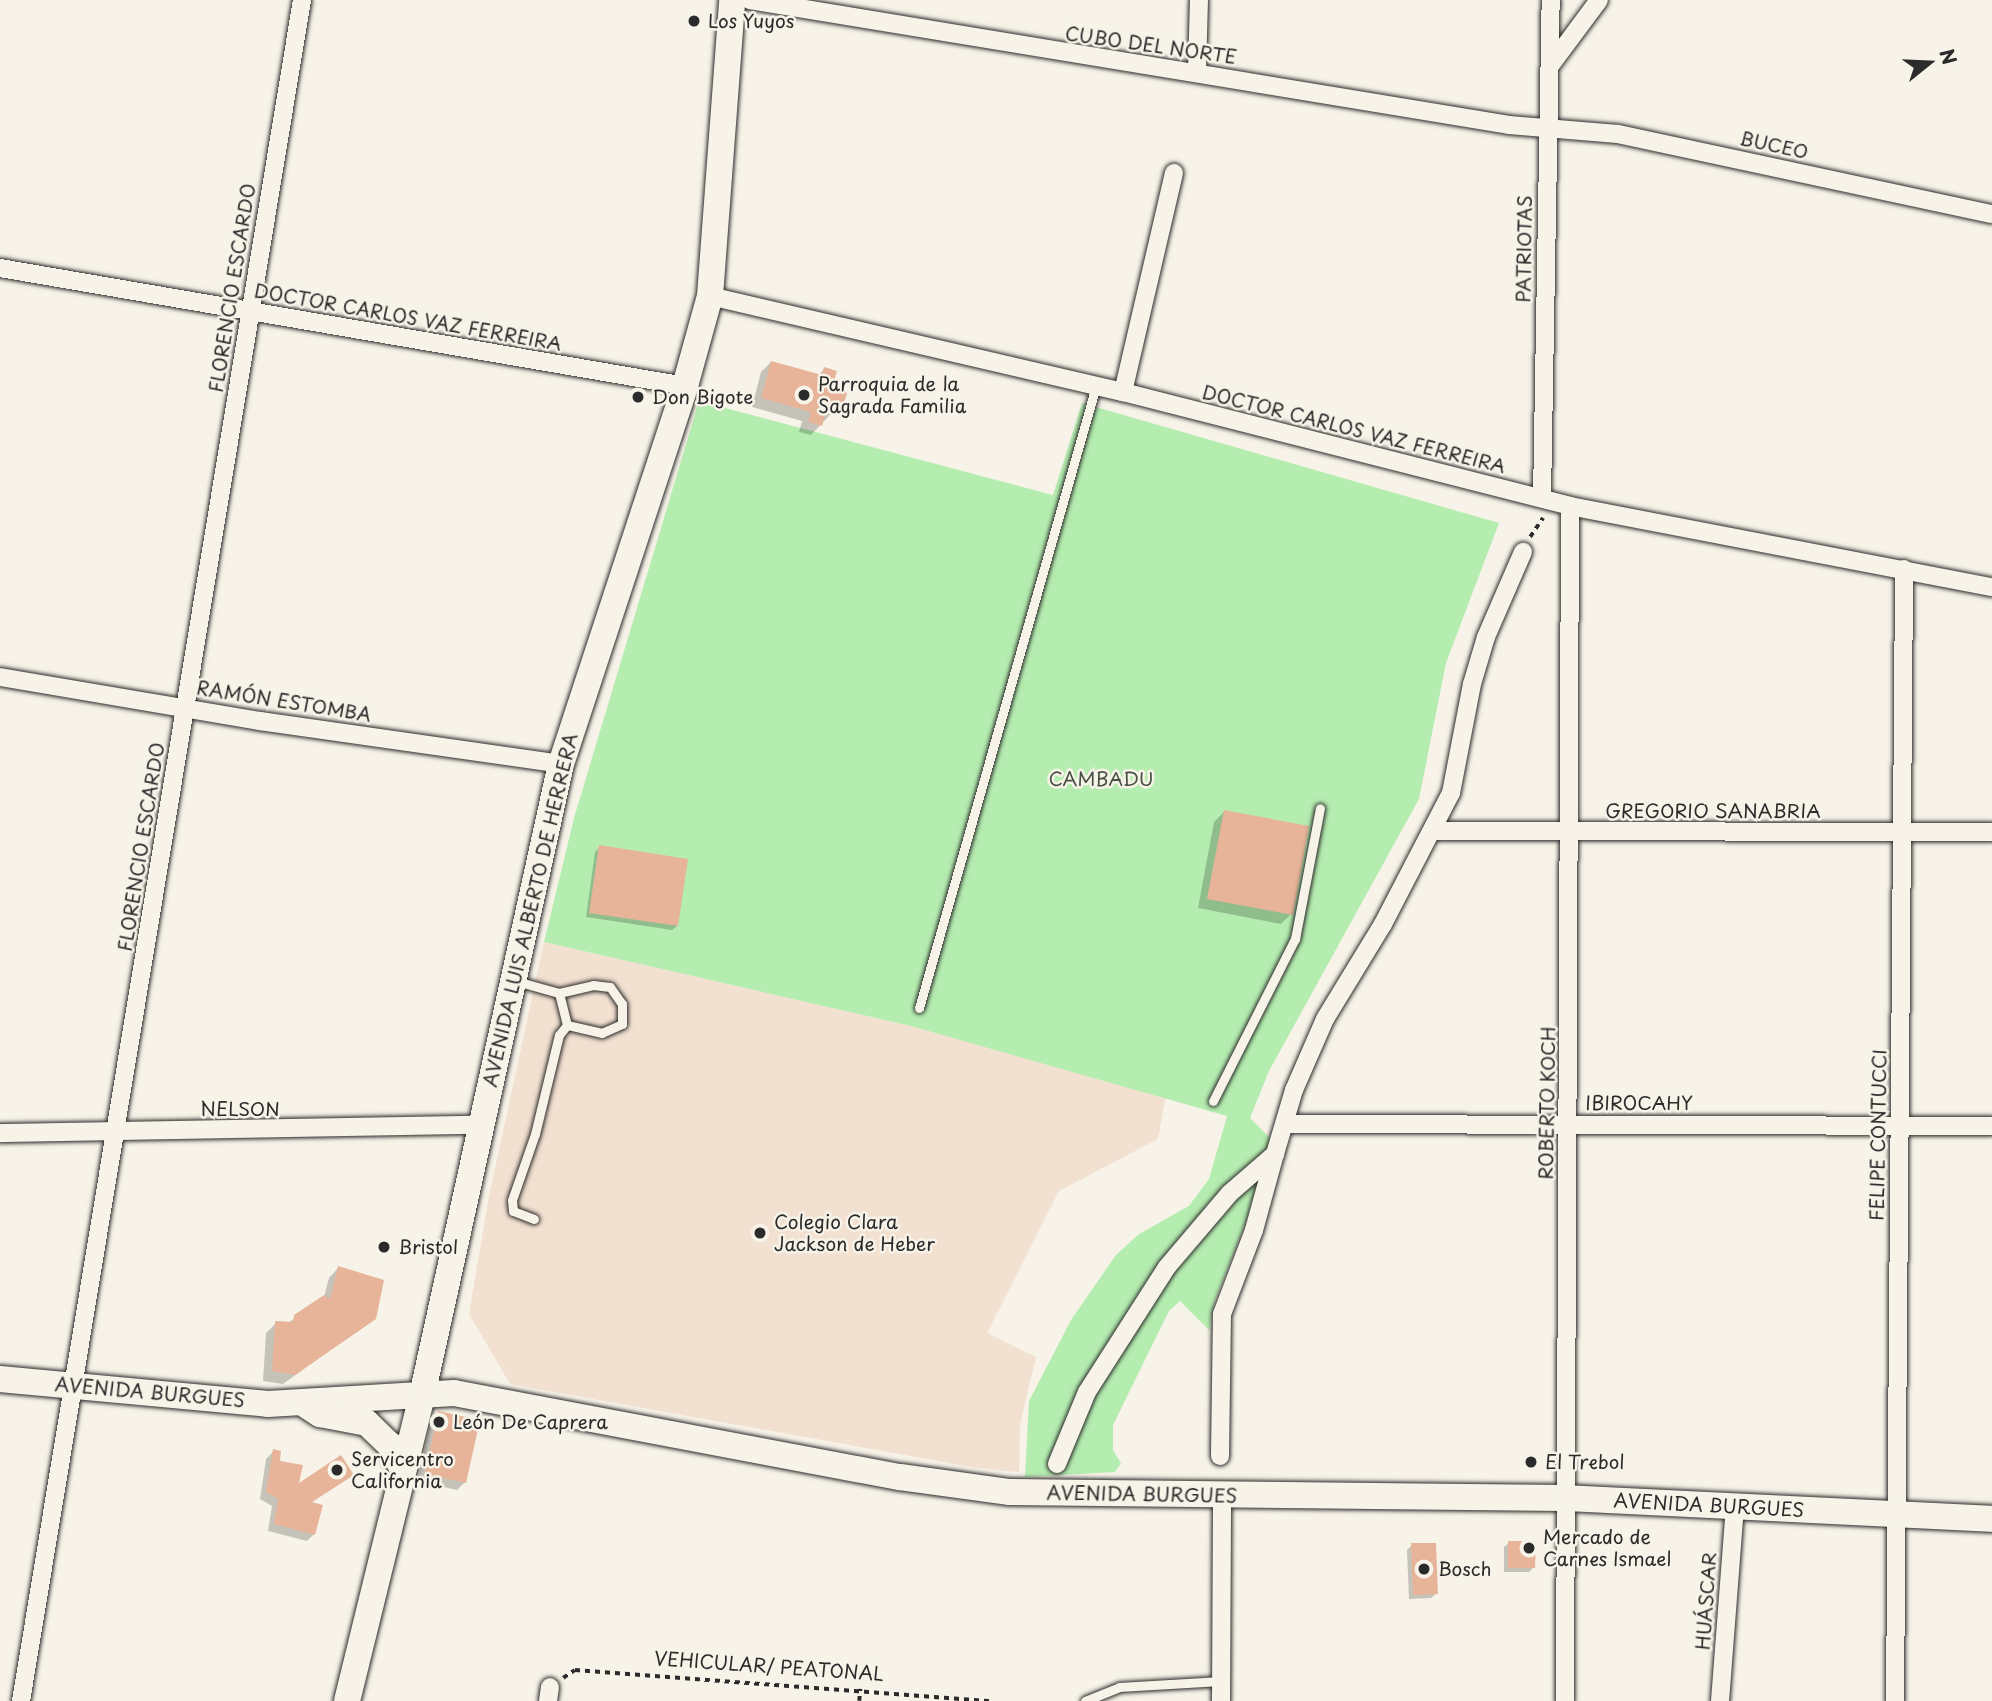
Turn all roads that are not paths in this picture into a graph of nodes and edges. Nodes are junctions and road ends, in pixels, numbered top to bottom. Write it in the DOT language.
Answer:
graph roads {
  1 [pos="302,0"];
  2 [pos="732,0"];
  3 [pos="750,0"];
  4 [pos="1199,0"];
  5 [pos="1551,0"];
  6 [pos="1599,0"];
  7 [pos="1550,66"];
  8 [pos="1197,71"];
  9 [pos="1546,126"];
  10 [pos="1174,173"];
  11 [pos="1992,214"];
  12 [pos="0,268"];
  13 [pos="710,296"];
  14 [pos="249,310"];
  15 [pos="685,386"];
  16 [pos="1096,386"];
  17 [pos="1123,392"];
  18 [pos="1542,498"];
  19 [pos="1570,506"];
  20 [pos="1523,552"];
  21 [pos="1904,569"];
  22 [pos="1992,587"];
  23 [pos="0,677"];
  24 [pos="185,707"];
  25 [pos="561,764"];
  26 [pos="1320,808"];
  27 [pos="1434,831"];
  28 [pos="1571,832"];
  29 [pos="1992,832"];
  30 [pos="1904,833"];
  31 [pos="513,979"];
  32 [pos="559,993"];
  33 [pos="919,1008"];
  34 [pos="567,1025"];
  35 [pos="1213,1101"];
  36 [pos="1567,1123"];
  37 [pos="1285,1124"];
  38 [pos="480,1125"];
  39 [pos="1898,1125"];
  40 [pos="1992,1126"];
  41 [pos="116,1131"];
  42 [pos="0,1133"];
  43 [pos="1276,1154"];
  44 [pos="534,1219"];
  45 [pos="0,1379"];
  46 [pos="74,1384"];
  47 [pos="423,1391"];
  48 [pos="301,1402"];
  49 [pos="1220,1456"];
  50 [pos="1057,1464"];
  51 [pos="404,1469"];
  52 [pos="1222,1496"];
  53 [pos="1565,1498"];
  54 [pos="1735,1505"];
  55 [pos="1897,1514"];
  56 [pos="1992,1519"];
  57 [pos="1221,1681"];
  58 [pos="21,1701"];
  59 [pos="348,1701"];
  60 [pos="1085,1701"];
  61 [pos="1221,1701"];
  62 [pos="1565,1701"];
  63 [pos="1720,1701"];
  64 [pos="1895,1701"];
  1 -- 14 [label="street, FLORENCIO ESCARDO"];
  2 -- 13 [label="street, AVENIDA LUIS ALBERTO DE HERRERA"];
  3 -- 8 [label="street, CUBO DEL NORTE"];
  4 -- 8 [label="street"];
  5 -- 7 [label="street, PATRIOTAS"];
  6 -- 7 [label="street"];
  7 -- 9 [label="street, PATRIOTAS"];
  8 -- 9 [label="street, CUBO DEL NORTE"];
  9 -- 11 [label="street, BUCEO"];
  9 -- 18 [label="street, PATRIOTAS"];
  10 -- 17 [label="street"];
  12 -- 14 [label="street, DOCTOR CARLOS VAZ FERREIRA"];
  13 -- 15 [label="street, AVENIDA LUIS ALBERTO DE HERRERA"];
  13 -- 16 [label="street, DOCTOR CARLOS VAZ FERREIRA"];
  14 -- 15 [label="street, DOCTOR CARLOS VAZ FERREIRA"];
  14 -- 24 [label="street, FLORENCIO ESCARDO"];
  15 -- 25 [label="street, AVENIDA LUIS ALBERTO DE HERRERA"];
  16 -- 17 [label="street, DOCTOR CARLOS VAZ FERREIRA"];
  16 -- 33 [label="lane"];
  17 -- 18 [label="street, DOCTOR CARLOS VAZ FERREIRA"];
  18 -- 19 [label="street, DOCTOR CARLOS VAZ FERREIRA"];
  19 -- 21 [label="street, DOCTOR CARLOS VAZ FERREIRA"];
  19 -- 28 [label="street, ROBERTO KOCH"];
  20 -- 27 [label="street"];
  21 -- 22 [label="street, DOCTOR CARLOS VAZ FERREIRA"];
  21 -- 30 [label="street, FELIPE CONTUCCI"];
  23 -- 24 [label="street, RAMÓN ESTOMBA"];
  24 -- 25 [label="street, RAMÓN ESTOMBA"];
  24 -- 41 [label="street, FLORENCIO ESCARDO"];
  25 -- 31 [label="street, AVENIDA LUIS ALBERTO DE HERRERA"];
  26 -- 35 [label="lane"];
  27 -- 28 [label="street, GREGORIO SANABRIA"];
  27 -- 37 [label="street"];
  28 -- 30 [label="street, GREGORIO SANABRIA"];
  28 -- 36 [label="street, ROBERTO KOCH"];
  29 -- 30 [label="street, GREGORIO SANABRIA"];
  30 -- 39 [label="street, FELIPE CONTUCCI"];
  31 -- 32 [label="lane"];
  31 -- 38 [label="street, AVENIDA LUIS ALBERTO DE HERRERA"];
  32 -- 34 [label="lane"];
  32 -- 34 [label="lane"];
  34 -- 44 [label="lane"];
  36 -- 37 [label="street, IBIROCAHY"];
  36 -- 39 [label="street, IBIROCAHY"];
  36 -- 53 [label="street, ROBERTO KOCH"];
  37 -- 43 [label="street"];
  38 -- 41 [label="street, NELSON"];
  38 -- 47 [label="street, AVENIDA LUIS ALBERTO DE HERRERA"];
  39 -- 40 [label="street, IBIROCAHY"];
  39 -- 55 [label="street, FELIPE CONTUCCI"];
  41 -- 42 [label="street, NELSON"];
  41 -- 46 [label="street, FLORENCIO ESCARDO"];
  43 -- 49 [label="street"];
  43 -- 50 [label="street"];
  45 -- 46 [label="street, AVENIDA BURGUES"];
  46 -- 48 [label="street, AVENIDA BURGUES"];
  46 -- 58 [label="street, FLORENCIO ESCARDO"];
  47 -- 48 [label="street, AVENIDA BURGUES"];
  47 -- 51 [label="street, AVENIDA LUIS ALBERTO DE HERRERA"];
  47 -- 52 [label="street, AVENIDA BURGUES"];
  48 -- 51 [label="street, AVENIDA BURGUES"];
  51 -- 59 [label="street, AVENIDA LUIS ALBERTO DE HERRERA"];
  52 -- 53 [label="street, AVENIDA BURGUES"];
  52 -- 57 [label="street"];
  53 -- 54 [label="street, AVENIDA BURGUES"];
  53 -- 62 [label="street, ROBERTO KOCH"];
  54 -- 55 [label="street, AVENIDA BURGUES"];
  54 -- 63 [label="street, HUÁSCAR"];
  55 -- 56 [label="street, AVENIDA BURGUES"];
  55 -- 64 [label="street, FELIPE CONTUCCI"];
  57 -- 60 [label="lane"];
  57 -- 61 [label="street"];
}
